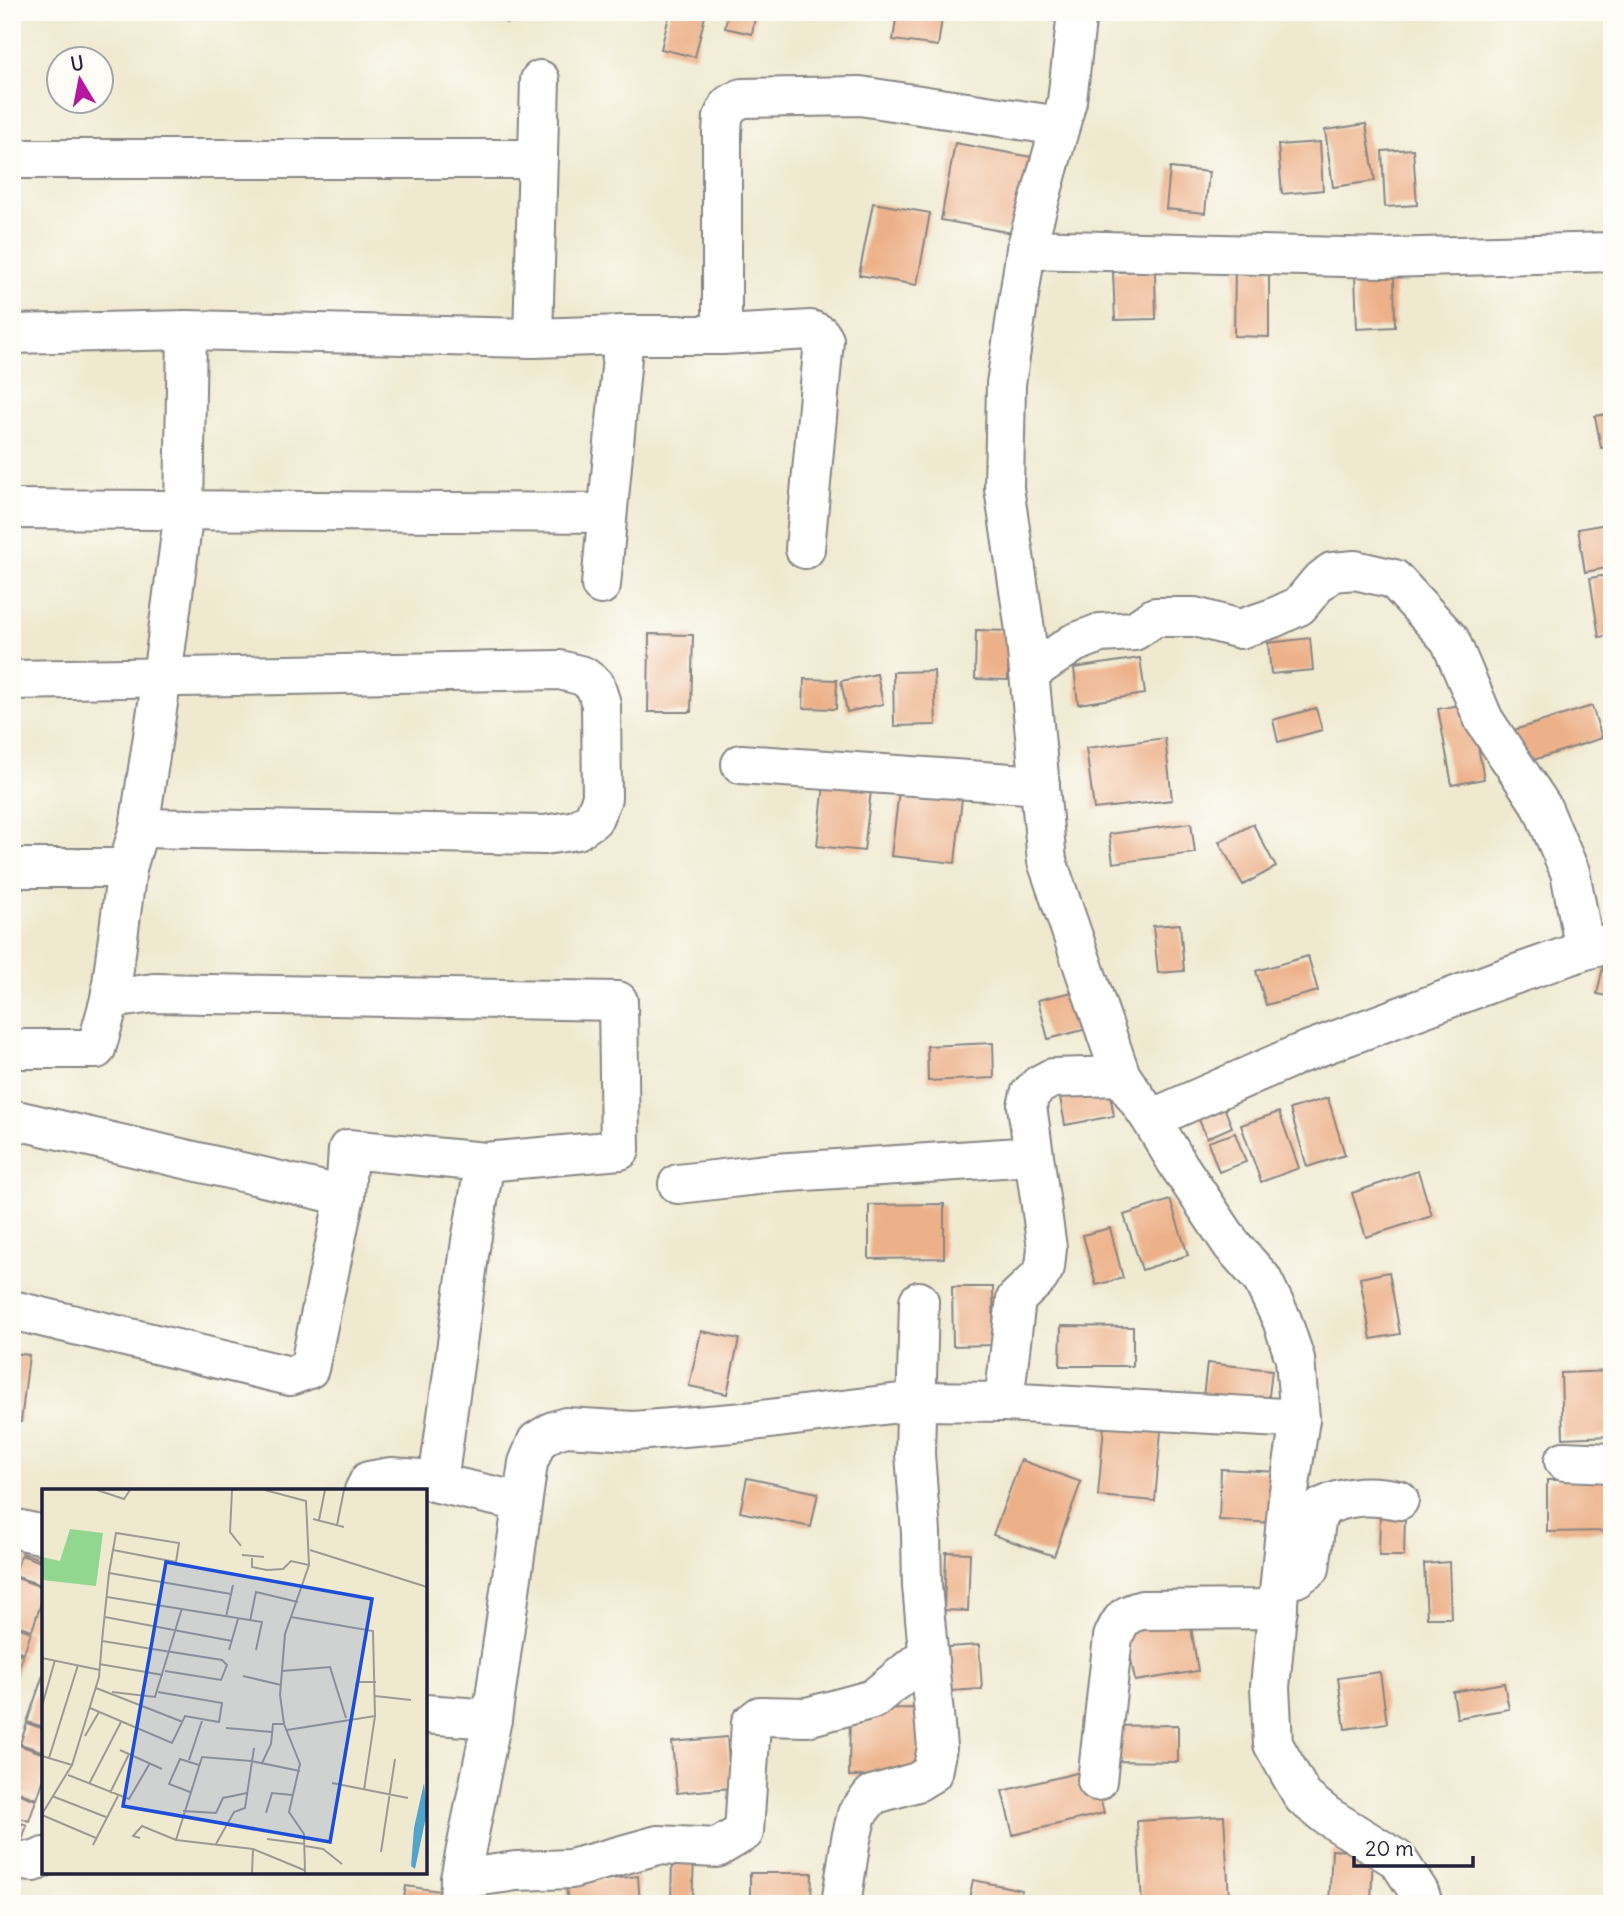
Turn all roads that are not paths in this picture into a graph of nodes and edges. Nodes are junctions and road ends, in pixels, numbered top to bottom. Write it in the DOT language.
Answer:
graph roads {
  1 [pos="1077,12"];
  2 [pos="540,80"];
  3 [pos="1060,126"];
  4 [pos="12,159"];
  5 [pos="538,159"];
  6 [pos="1026,249"];
  7 [pos="1612,252"];
  8 [pos="187,330"];
  9 [pos="12,334"];
  10 [pos="624,335"];
  11 [pos="722,335"];
  12 [pos="533,338"];
  13 [pos="12,509"];
  14 [pos="184,511"];
  15 [pos="607,513"];
  16 [pos="806,548"];
  17 [pos="601,584"];
  18 [pos="1029,673"];
  19 [pos="162,677"];
  20 [pos="12,680"];
  21 [pos="741,764"];
  22 [pos="1040,785"];
  23 [pos="139,828"];
  24 [pos="12,868"];
  25 [pos="127,868"];
  26 [pos="1598,946"];
  27 [pos="110,999"];
  28 [pos="12,1049"];
  29 [pos="1121,1076"];
  30 [pos="12,1119"];
  31 [pos="1151,1119"];
  32 [pos="1033,1156"];
  33 [pos="485,1162"];
  34 [pos="678,1184"];
  35 [pos="345,1196"];
  36 [pos="919,1301"];
  37 [pos="12,1310"];
  38 [pos="916,1401"];
  39 [pos="1004,1402"];
  40 [pos="1300,1419"];
  41 [pos="1564,1461"];
  42 [pos="1612,1463"];
  43 [pos="438,1482"];
  44 [pos="365,1489"];
  45 [pos="1399,1500"];
  46 [pos="521,1502"];
  47 [pos="12,1528"];
  48 [pos="42,1535"];
  49 [pos="1279,1594"];
  50 [pos="928,1654"];
  51 [pos="427,1714"];
  52 [pos="492,1719"];
  53 [pos="1097,1781"];
  54 [pos="42,1858"];
  55 [pos="12,1860"];
  56 [pos="460,1892"];
  57 [pos="841,1904"];
  58 [pos="1423,1904"];
  1 -- 3 [label="street"];
  2 -- 5 [label="street"];
  3 -- 6 [label="street"];
  3 -- 11 [label="street"];
  4 -- 5 [label="street"];
  5 -- 12 [label="street"];
  6 -- 7 [label="street"];
  6 -- 18 [label="street"];
  8 -- 9 [label="street"];
  8 -- 12 [label="street"];
  8 -- 14 [label="street"];
  10 -- 11 [label="street"];
  10 -- 12 [label="street"];
  10 -- 15 [label="street"];
  11 -- 16 [label="street"];
  13 -- 14 [label="street"];
  14 -- 15 [label="street"];
  14 -- 19 [label="street"];
  15 -- 17 [label="street"];
  18 -- 22 [label="street"];
  18 -- 26 [label="street"];
  19 -- 20 [label="street"];
  19 -- 23 [label="street"];
  19 -- 23 [label="street"];
  21 -- 22 [label="street"];
  22 -- 29 [label="street"];
  23 -- 25 [label="street"];
  24 -- 25 [label="street"];
  25 -- 27 [label="street"];
  26 -- 31 [label="street"];
  27 -- 28 [label="street"];
  27 -- 33 [label="street"];
  29 -- 31 [label="street"];
  29 -- 32 [label="street"];
  30 -- 35 [label="street"];
  31 -- 40 [label="street"];
  32 -- 34 [label="street"];
  32 -- 39 [label="street"];
  33 -- 35 [label="street"];
  33 -- 43 [label="street"];
  35 -- 37 [label="street"];
  36 -- 38 [label="street"];
  38 -- 39 [label="street"];
  38 -- 46 [label="street"];
  38 -- 50 [label="street"];
  39 -- 40 [label="street"];
  40 -- 49 [label="street"];
  41 -- 42 [label="street"];
  43 -- 44 [label="street"];
  43 -- 46 [label="street"];
  45 -- 49 [label="street"];
  46 -- 52 [label="street"];
  47 -- 48 [label="street"];
  49 -- 53 [label="street"];
  49 -- 58 [label="street"];
  50 -- 56 [label="street"];
  50 -- 57 [label="street"];
  51 -- 52 [label="street"];
  52 -- 56 [label="street"];
  54 -- 55 [label="street"];
}
